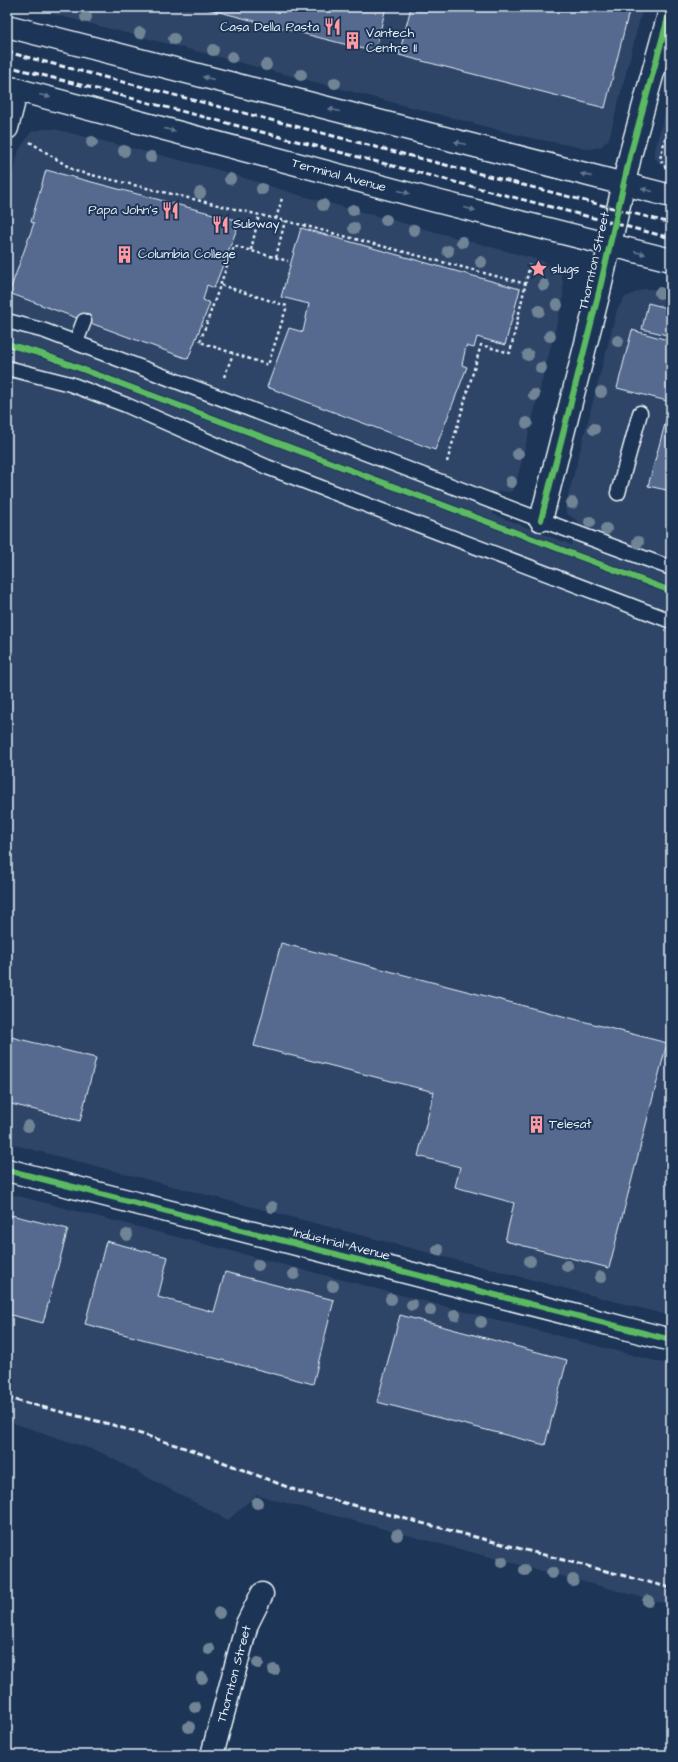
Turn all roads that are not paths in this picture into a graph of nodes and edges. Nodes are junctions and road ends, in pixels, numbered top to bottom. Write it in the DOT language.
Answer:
graph roads {
  1 [pos="671,7"];
  2 [pos="7,26"];
  3 [pos="12,88"];
  4 [pos="7,128"];
  5 [pos="624,184"];
  6 [pos="671,196"];
  7 [pos="610,245"];
  8 [pos="671,260"];
  9 [pos="7,321"];
  10 [pos="84,321"];
  11 [pos="76,342"];
  12 [pos="7,368"];
  13 [pos="640,413"];
  14 [pos="618,493"];
  15 [pos="541,520"];
  16 [pos="671,568"];
  17 [pos="671,621"];
  18 [pos="7,1170"];
  19 [pos="671,1340"];
  20 [pos="262,1594"];
  21 [pos="212,1755"];
  1 -- 5 [label="street, Thornton Street"];
  5 -- 2 [label="street, one-way"];
  3 -- 4 [label="street"];
  3 -- 7 [label="street, Terminal Avenue, one-way"];
  6 -- 5 [label="street, one-way"];
  5 -- 7 [label="street, Thornton Street"];
  7 -- 8 [label="street, Terminal Avenue, one-way"];
  7 -- 15 [label="street, Thornton Street"];
  9 -- 11 [label="lane"];
  10 -- 11 [label="lane"];
  11 -- 15 [label="lane"];
  12 -- 17 [label="lane"];
  13 -- 14 [label="lane"];
  15 -- 16 [label="lane"];
  18 -- 19 [label="street, Industrial Avenue"];
  20 -- 21 [label="street, Thornton Street"];
}
